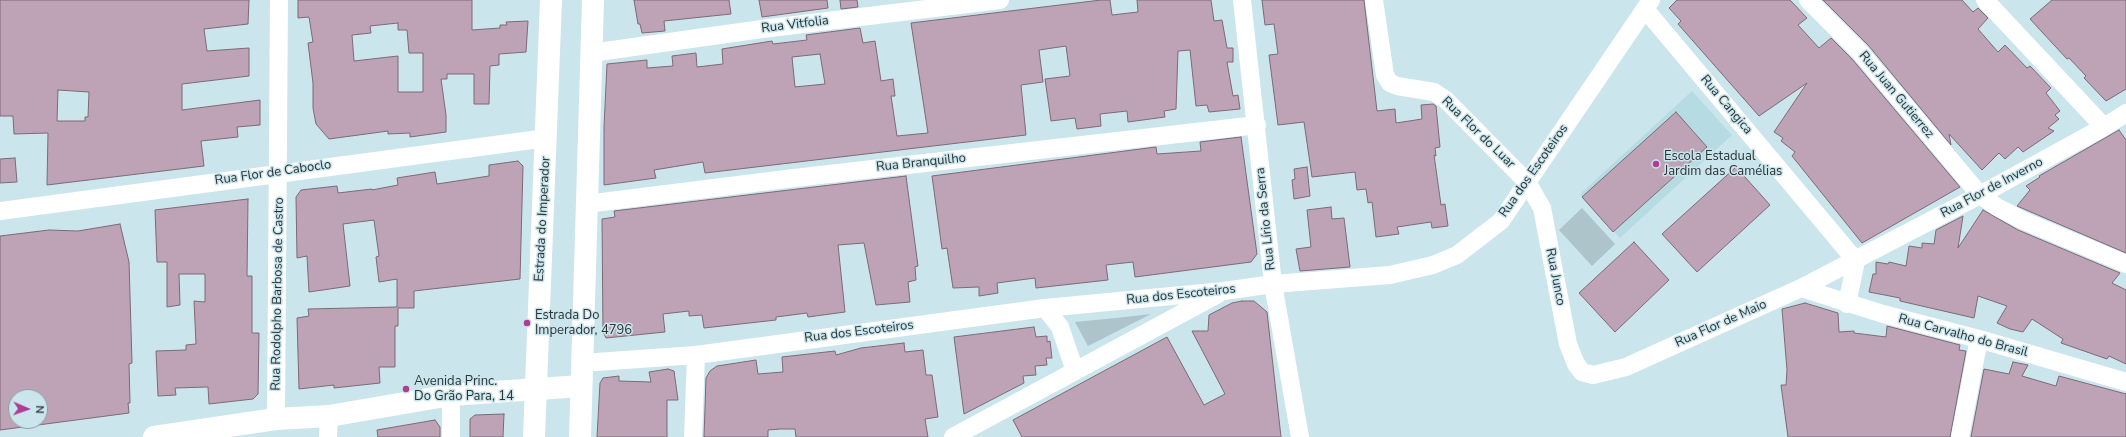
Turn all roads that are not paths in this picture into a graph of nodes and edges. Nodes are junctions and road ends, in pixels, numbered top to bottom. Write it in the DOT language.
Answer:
graph roads {
  1 [pos="279,0"];
  2 [pos="551,0"];
  3 [pos="593,0"];
  4 [pos="1000,0"];
  5 [pos="1242,0"];
  6 [pos="1374,0"];
  7 [pos="1808,0"];
  8 [pos="1985,0"];
  9 [pos="1648,4"];
  10 [pos="591,53"];
  11 [pos="2126,113"];
  12 [pos="1257,125"];
  13 [pos="2104,127"];
  14 [pos="547,138"];
  15 [pos="279,173"];
  16 [pos="1527,182"];
  17 [pos="1980,195"];
  18 [pos="586,204"];
  19 [pos="0,210"];
  20 [pos="1856,261"];
  21 [pos="2126,264"];
  22 [pos="1273,284"];
  23 [pos="1801,288"];
  24 [pos="1224,291"];
  25 [pos="1847,304"];
  26 [pos="1046,308"];
  27 [pos="1979,339"];
  28 [pos="696,355"];
  29 [pos="582,363"];
  30 [pos="1075,371"];
  31 [pos="1582,372"];
  32 [pos="2126,382"];
  33 [pos="581,386"];
  34 [pos="534,388"];
  35 [pos="451,395"];
  36 [pos="329,416"];
  37 [pos="276,419"];
  38 [pos="206,433"];
  39 [pos="154,437"];
  40 [pos="328,437"];
  41 [pos="451,437"];
  42 [pos="534,437"];
  43 [pos="580,437"];
  44 [pos="693,437"];
  45 [pos="953,437"];
  46 [pos="1300,437"];
  47 [pos="1960,437"];
  1 -- 15 [label="street, Rua Rodolpho Barbosa de Castro"];
  2 -- 14 [label="main road, Estrada do Imperador"];
  3 -- 10 [label="main road"];
  4 -- 10 [label="street, Rua Vitfolia"];
  5 -- 12 [label="street, Rua Lírio da Serra"];
  6 -- 16 [label="street, Rua Flor do Luar"];
  7 -- 17 [label="street, Rua Juan Gutierrez"];
  8 -- 13 [label="street"];
  9 -- 16 [label="street, Rua dos Escoteiros"];
  9 -- 20 [label="street, Rua Cangica"];
  10 -- 18 [label="main road"];
  11 -- 13 [label="street, Rua Flor de Inverno"];
  12 -- 18 [label="street, Rua Branquilho"];
  12 -- 22 [label="street, Rua Lírio da Serra"];
  13 -- 17 [label="street, Rua Flor de Inverno"];
  14 -- 15 [label="street, Rua Flor de Caboclo"];
  14 -- 34 [label="main road, Estrada do Imperador"];
  15 -- 19 [label="street, Rua Flor de Caboclo"];
  15 -- 37 [label="street, Rua Rodolpho Barbosa de Castro"];
  16 -- 22 [label="street, Rua dos Escoteiros"];
  16 -- 31 [label="street, Rua Junco"];
  17 -- 20 [label="street, Rua Flor de Inverno"];
  17 -- 21 [label="street, Rua Juan Gutierrez"];
  18 -- 29 [label="main road"];
  20 -- 23 [label="street, Rua Flor de Maio"];
  20 -- 25 [label="street"];
  22 -- 24 [label="street, Rua dos Escoteiros"];
  22 -- 46 [label="street, Rua Lírio da Serra"];
  23 -- 25 [label="street, Rua Carvalho do Brasil"];
  23 -- 31 [label="street, Rua Flor de Maio"];
  24 -- 26 [label="street, Rua dos Escoteiros"];
  24 -- 30 [label="street"];
  25 -- 27 [label="street, Rua Carvalho do Brasil"];
  26 -- 28 [label="street, Rua dos Escoteiros"];
  26 -- 30 [label="street"];
  27 -- 32 [label="street, Rua Carvalho do Brasil"];
  27 -- 47 [label="street"];
  28 -- 29 [label="street, Rua dos Escoteiros"];
  28 -- 44 [label="street"];
  29 -- 33 [label="main road"];
  30 -- 45 [label="street"];
  33 -- 34 [label="main road"];
  33 -- 43 [label="main road"];
  34 -- 35 [label="main road"];
  34 -- 42 [label="main road, Estrada do Imperador"];
  35 -- 36 [label="main road"];
  35 -- 41 [label="street"];
  36 -- 37 [label="main road"];
  36 -- 40 [label="street"];
  37 -- 38 [label="main road"];
  38 -- 39 [label="main road"];
}
